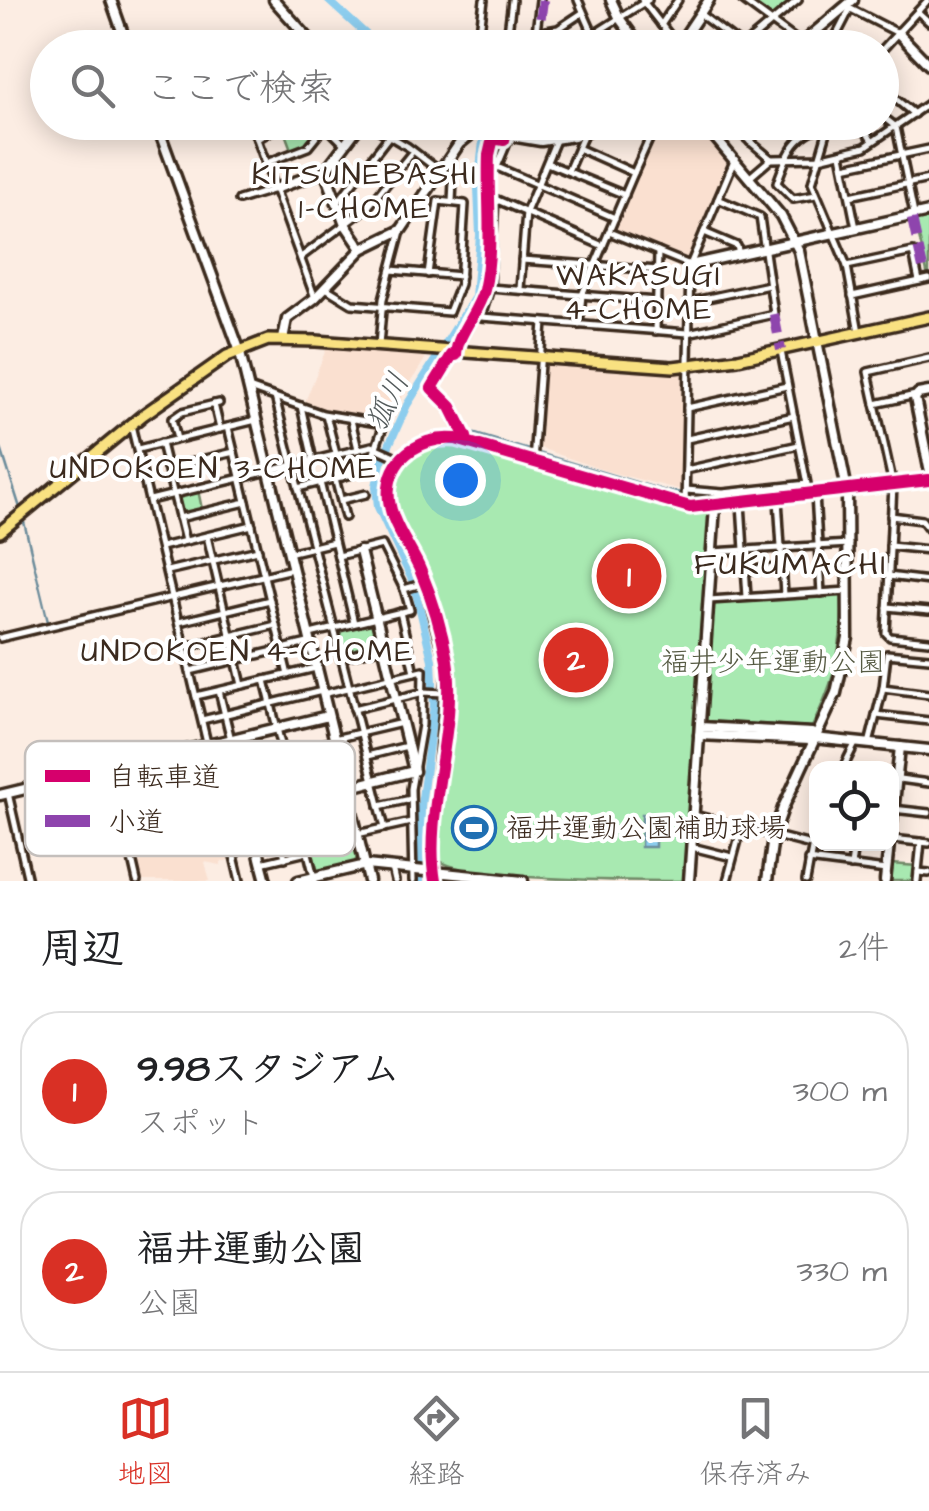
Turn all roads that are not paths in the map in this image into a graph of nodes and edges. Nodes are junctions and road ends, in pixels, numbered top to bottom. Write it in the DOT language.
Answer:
graph roads {
  1 [pos="111,0"];
  2 [pos="274,0"];
  3 [pos="484,0"];
  4 [pos="512,0"];
  5 [pos="540,0"];
  6 [pos="578,0"];
  7 [pos="611,0"];
  8 [pos="678,0"];
  9 [pos="710,0"];
  10 [pos="742,0"];
  11 [pos="798,0"];
  12 [pos="928,0"];
  13 [pos="645,2"];
  14 [pos="850,5"];
  15 [pos="583,12"];
  16 [pos="918,12"];
  17 [pos="700,14"];
  18 [pos="620,19"];
  19 [pos="772,22"];
  20 [pos="929,22"];
  21 [pos="661,25"];
  22 [pos="122,30"];
  23 [pos="300,30"];
  24 [pos="480,30"];
  25 [pos="508,30"];
  26 [pos="536,30"];
  27 [pos="552,30"];
  28 [pos="591,30"];
  29 [pos="600,30"];
  30 [pos="628,30"];
  31 [pos="665,30"];
  32 [pos="689,30"];
  33 [pos="721,30"];
  34 [pos="763,30"];
  35 [pos="782,30"];
  36 [pos="820,30"];
  37 [pos="838,30"];
  38 [pos="891,30"];
  39 [pos="899,33"];
  40 [pos="899,35"];
  41 [pos="929,65"];
  42 [pos="899,102"];
  43 [pos="929,103"];
  44 [pos="914,114"];
  45 [pos="899,125"];
  46 [pos="163,140"];
  47 [pos="257,140"];
  48 [pos="313,140"];
  49 [pos="340,140"];
  50 [pos="349,140"];
  51 [pos="386,140"];
  52 [pos="395,140"];
  53 [pos="464,140"];
  54 [pos="508,140"];
  55 [pos="556,140"];
  56 [pos="583,140"];
  57 [pos="649,140"];
  58 [pos="717,140"];
  59 [pos="748,140"];
  60 [pos="799,140"];
  61 [pos="825,140"];
  62 [pos="875,140"];
  63 [pos="899,140"];
  64 [pos="750,142"];
  65 [pos="872,142"];
  66 [pos="345,145"];
  67 [pos="578,148"];
  68 [pos="929,149"];
  69 [pos="412,151"];
  70 [pos="841,154"];
  71 [pos="902,155"];
  72 [pos="819,158"];
  73 [pos="770,159"];
  74 [pos="785,159"];
  75 [pos="734,161"];
  76 [pos="546,163"];
  77 [pos="266,164"];
  78 [pos="844,167"];
  79 [pos="325,170"];
  80 [pos="568,171"];
  81 [pos="442,172"];
  82 [pos="634,173"];
  83 [pos="749,178"];
  84 [pos="929,180"];
  85 [pos="908,184"];
  86 [pos="537,185"];
  87 [pos="275,189"];
  88 [pos="816,195"];
  89 [pos="625,196"];
  90 [pos="850,196"];
  91 [pos="718,198"];
  92 [pos="239,200"];
  93 [pos="452,202"];
  94 [pos="338,203"];
  95 [pos="526,212"];
  96 [pos="929,212"];
  97 [pos="914,215"];
  98 [pos="615,218"];
  99 [pos="345,224"];
  100 [pos="856,228"];
  101 [pos="401,230"];
  102 [pos="609,232"];
  103 [pos="704,232"];
  104 [pos="832,234"];
  105 [pos="795,242"];
  106 [pos="603,246"];
  107 [pos="762,249"];
  108 [pos="362,250"];
  109 [pos="658,252"];
  110 [pos="739,254"];
  111 [pos="301,257"];
  112 [pos="522,260"];
  113 [pos="690,265"];
  114 [pos="594,266"];
  115 [pos="847,266"];
  116 [pos="391,270"];
  117 [pos="658,270"];
  118 [pos="428,274"];
  119 [pos="461,276"];
  120 [pos="929,279"];
  121 [pos="920,281"];
  122 [pos="769,285"];
  123 [pos="326,288"];
  124 [pos="490,288"];
  125 [pos="520,290"];
  126 [pos="582,294"];
  127 [pos="852,296"];
  128 [pos="316,298"];
  129 [pos="656,301"];
  130 [pos="689,302"];
  131 [pos="383,308"];
  132 [pos="929,316"];
  133 [pos="543,322"];
  134 [pos="579,325"];
  135 [pos="656,331"];
  136 [pos="859,332"];
  137 [pos="688,333"];
  138 [pos="283,339"];
  139 [pos="818,341"];
  140 [pos="379,345"];
  141 [pos="240,349"];
  142 [pos="781,350"];
  143 [pos="541,358"];
  144 [pos="929,358"];
  145 [pos="688,366"];
  146 [pos="788,386"];
  147 [pos="248,388"];
  148 [pos="929,392"];
  149 [pos="916,395"];
  150 [pos="275,396"];
  151 [pos="875,404"];
  152 [pos="300,406"];
  153 [pos="687,408"];
  154 [pos="326,415"];
  155 [pos="794,416"];
  156 [pos="256,420"];
  157 [pos="351,420"];
  158 [pos="131,425"];
  159 [pos="224,428"];
  160 [pos="177,439"];
  161 [pos="686,439"];
  162 [pos="161,443"];
  163 [pos="799,445"];
  164 [pos="376,446"];
  165 [pos="138,449"];
  166 [pos="358,449"];
  167 [pos="234,452"];
  168 [pos="336,455"];
  169 [pos="533,455"];
  170 [pos="397,457"];
  171 [pos="313,460"];
  172 [pos="292,466"];
  173 [pos="167,468"];
  174 [pos="929,468"];
  175 [pos="686,470"];
  176 [pos="268,471"];
  177 [pos="240,478"];
  178 [pos="339,478"];
  179 [pos="929,480"];
  180 [pos="320,482"];
  181 [pos="892,482"];
  182 [pos="298,488"];
  183 [pos="847,490"];
  184 [pos="173,494"];
  185 [pos="366,494"];
  186 [pos="815,494"];
  187 [pos="686,496"];
  188 [pos="778,499"];
  189 [pos="150,500"];
  190 [pos="340,500"];
  191 [pos="246,502"];
  192 [pos="740,503"];
  193 [pos="715,506"];
  194 [pos="891,516"];
  195 [pos="179,518"];
  196 [pos="345,518"];
  197 [pos="252,525"];
  198 [pos="929,529"];
  199 [pos="0,532"];
  200 [pos="207,536"];
  201 [pos="185,542"];
  202 [pos="335,542"];
  203 [pos="849,544"];
  204 [pos="819,546"];
  205 [pos="890,546"];
  206 [pos="161,547"];
  207 [pos="313,547"];
  208 [pos="781,548"];
  209 [pos="258,550"];
  210 [pos="744,550"];
  211 [pos="929,550"];
  212 [pos="360,551"];
  213 [pos="712,552"];
  214 [pos="288,553"];
  215 [pos="338,556"];
  216 [pos="212,561"];
  217 [pos="292,568"];
  218 [pos="782,568"];
  219 [pos="745,570"];
  220 [pos="167,571"];
  221 [pos="264,575"];
  222 [pos="888,576"];
  223 [pos="929,581"];
  224 [pos="423,584"];
  225 [pos="218,586"];
  226 [pos="406,588"];
  227 [pos="848,591"];
  228 [pos="821,593"];
  229 [pos="784,595"];
  230 [pos="172,596"];
  231 [pos="747,597"];
  232 [pos="270,600"];
  233 [pos="709,600"];
  234 [pos="887,607"];
  235 [pos="224,611"];
  236 [pos="929,611"];
  237 [pos="400,612"];
  238 [pos="376,618"];
  239 [pos="178,622"];
  240 [pos="354,623"];
  241 [pos="276,625"];
  242 [pos="333,628"];
  243 [pos="230,636"];
  244 [pos="0,638"];
  245 [pos="310,638"];
  246 [pos="929,641"];
  247 [pos="184,646"];
  248 [pos="383,647"];
  249 [pos="282,649"];
  250 [pos="340,658"];
  251 [pos="929,658"];
  252 [pos="236,660"];
  253 [pos="316,668"];
  254 [pos="190,672"];
  255 [pos="414,672"];
  256 [pos="288,675"];
  257 [pos="391,678"];
  258 [pos="265,680"];
  259 [pos="242,686"];
  260 [pos="348,688"];
  261 [pos="883,688"];
  262 [pos="218,691"];
  263 [pos="427,692"];
  264 [pos="322,693"];
  265 [pos="446,693"];
  266 [pos="929,694"];
  267 [pos="196,696"];
  268 [pos="396,699"];
  269 [pos="271,703"];
  270 [pos="354,710"];
  271 [pos="224,714"];
  272 [pos="328,716"];
  273 [pos="876,716"];
  274 [pos="202,720"];
  275 [pos="929,721"];
  276 [pos="402,723"];
  277 [pos="277,728"];
  278 [pos="699,731"];
  279 [pos="360,733"];
  280 [pos="814,738"];
  281 [pos="230,739"];
  282 [pos="334,740"];
  283 [pos="207,741"];
  284 [pos="221,741"];
  285 [pos="281,741"];
  286 [pos="330,741"];
  287 [pos="856,742"];
  288 [pos="869,744"];
  289 [pos="408,746"];
  290 [pos="900,747"];
  291 [pos="929,750"];
  292 [pos="367,756"];
  293 [pos="847,761"];
  294 [pos="897,761"];
  295 [pos="414,771"];
  296 [pos="374,780"];
  297 [pos="899,780"];
  298 [pos="929,783"];
  299 [pos="355,785"];
  300 [pos="4,794"];
  301 [pos="411,799"];
  302 [pos="380,806"];
  303 [pos="899,810"];
  304 [pos="929,813"];
  305 [pos="694,815"];
  306 [pos="411,822"];
  307 [pos="355,827"];
  308 [pos="385,828"];
  309 [pos="741,829"];
  310 [pos="356,831"];
  311 [pos="774,837"];
  312 [pos="899,842"];
  313 [pos="925,843"];
  314 [pos="809,845"];
  315 [pos="692,846"];
  316 [pos="432,849"];
  317 [pos="810,851"];
  318 [pos="853,851"];
  319 [pos="889,851"];
  320 [pos="131,856"];
  321 [pos="234,856"];
  322 [pos="260,856"];
  323 [pos="293,856"];
  324 [pos="733,857"];
  325 [pos="285,858"];
  326 [pos="808,860"];
  327 [pos="262,863"];
  328 [pos="366,865"];
  329 [pos="851,866"];
  330 [pos="392,868"];
  331 [pos="414,870"];
  332 [pos="886,870"];
  333 [pos="918,872"];
  334 [pos="456,874"];
  335 [pos="929,874"];
  336 [pos="433,875"];
  337 [pos="339,876"];
  338 [pos="315,879"];
  339 [pos="28,881"];
  340 [pos="137,881"];
  341 [pos="240,881"];
  342 [pos="266,881"];
  343 [pos="298,881"];
  344 [pos="369,881"];
  345 [pos="395,881"];
  346 [pos="413,881"];
  347 [pos="522,881"];
  348 [pos="689,881"];
  349 [pos="726,881"];
  350 [pos="767,881"];
  351 [pos="806,881"];
  352 [pos="885,881"];
  353 [pos="917,881"];
  1 -- 22 [label="street"];
  2 -- 23 [label="street"];
  3 -- 24 [label="street"];
  4 -- 25 [label="street"];
  5 -- 26 [label="street"];
  6 -- 15 [label="street"];
  7 -- 18 [label="street"];
  8 -- 21 [label="street"];
  9 -- 17 [label="street"];
  10 -- 19 [label="street"];
  11 -- 19 [label="street"];
  12 -- 16 [label="street"];
  13 -- 18 [label="street"];
  13 -- 21 [label="street"];
  14 -- 36 [label="street"];
  14 -- 37 [label="street"];
  14 -- 38 [label="street"];
  15 -- 27 [label="street"];
  15 -- 28 [label="street"];
  16 -- 20 [label="street"];
  16 -- 39 [label="street"];
  17 -- 32 [label="street"];
  17 -- 33 [label="street"];
  18 -- 29 [label="street"];
  18 -- 30 [label="street"];
  19 -- 34 [label="street"];
  19 -- 35 [label="street"];
  21 -- 31 [label="street"];
  40 -- 41 [label="street"];
  42 -- 44 [label="street"];
  43 -- 44 [label="street"];
  44 -- 45 [label="street"];
  46 -- 141 [label="street"];
  47 -- 77 [label="street"];
  48 -- 77 [label="street"];
  49 -- 66 [label="street"];
  50 -- 66 [label="street"];
  51 -- 94 [label="street"];
  52 -- 69 [label="street"];
  53 -- 81 [label="street"];
  54 -- 86 [label="street"];
  55 -- 76 [label="street"];
  56 -- 67 [label="street"];
  57 -- 82 [label="street"];
  58 -- 75 [label="street"];
  59 -- 64 [label="street"];
  60 -- 74 [label="street"];
  61 -- 72 [label="street"];
  62 -- 65 [label="street"];
  63 -- 71 [label="street"];
  64 -- 73 [label="street"];
  65 -- 70 [label="street"];
  66 -- 79 [label="street"];
  67 -- 80 [label="street"];
  67 -- 82 [label="street"];
  68 -- 71 [label="street"];
  69 -- 81 [label="street"];
  69 -- 99 [label="street"];
  70 -- 72 [label="street"];
  70 -- 78 [label="street"];
  71 -- 78 [label="street"];
  71 -- 85 [label="street"];
  72 -- 74 [label="street"];
  72 -- 88 [label="street"];
  73 -- 74 [label="street"];
  73 -- 83 [label="street"];
  74 -- 88 [label="street"];
  75 -- 83 [label="street"];
  75 -- 91 [label="street"];
  76 -- 80 [label="street"];
  76 -- 86 [label="street"];
  77 -- 87 [label="street"];
  78 -- 90 [label="street"];
  79 -- 87 [label="street"];
  79 -- 94 [label="street"];
  80 -- 89 [label="street"];
  81 -- 93 [label="street"];
  81 -- 101 [label="street"];
  82 -- 89 [label="street"];
  83 -- 105 [label="street"];
  84 -- 85 [label="street"];
  85 -- 90 [label="street"];
  85 -- 97 [label="street"];
  86 -- 95 [label="street"];
  86 -- 98 [label="street"];
  87 -- 92 [label="street"];
  87 -- 111 [label="street"];
  88 -- 104 [label="street"];
  89 -- 98 [label="street"];
  90 -- 100 [label="street"];
  91 -- 103 [label="street"];
  91 -- 107 [label="street"];
  93 -- 118 [label="street"];
  93 -- 119 [label="street"];
  94 -- 99 [label="street"];
  95 -- 106 [label="street"];
  95 -- 112 [label="street"];
  95 -- 124 [label="street"];
  96 -- 97 [label="street"];
  97 -- 100 [label="street"];
  98 -- 102 [label="street"];
  99 -- 108 [label="street"];
  99 -- 111 [label="street"];
  100 -- 104 [label="street"];
  101 -- 108 [label="street"];
  101 -- 116 [label="street"];
  102 -- 106 [label="street"];
  102 -- 109 [label="street"];
  103 -- 110 [label="street"];
  103 -- 113 [label="street"];
  104 -- 105 [label="street"];
  104 -- 115 [label="street"];
  105 -- 107 [label="street"];
  105 -- 139 [label="street"];
  106 -- 114 [label="street"];
  107 -- 110 [label="street"];
  107 -- 122 [label="street"];
  108 -- 123 [label="street"];
  109 -- 113 [label="street"];
  109 -- 117 [label="street"];
  110 -- 113 [label="street"];
  111 -- 128 [label="street"];
  112 -- 114 [label="street"];
  112 -- 125 [label="street"];
  113 -- 130 [label="street"];
  114 -- 117 [label="street"];
  114 -- 126 [label="street"];
  115 -- 121 [label="street"];
  115 -- 127 [label="street"];
  116 -- 118 [label="street"];
  116 -- 131 [label="street"];
  117 -- 129 [label="street"];
  118 -- 119 [label="street"];
  119 -- 131 [label="street"];
  120 -- 121 [label="street"];
  121 -- 127 [label="street"];
  122 -- 130 [label="street"];
  122 -- 137 [label="street"];
  123 -- 128 [label="street"];
  123 -- 131 [label="street"];
  124 -- 125 [label="street"];
  124 -- 133 [label="street"];
  125 -- 126 [label="street"];
  126 -- 129 [label="street"];
  126 -- 134 [label="street"];
  127 -- 136 [label="street"];
  128 -- 138 [label="street"];
  129 -- 135 [label="street"];
  130 -- 137 [label="street"];
  131 -- 140 [label="street"];
  132 -- 136 [label="main road"];
  133 -- 134 [label="street"];
  133 -- 143 [label="street"];
  134 -- 135 [label="street"];
  135 -- 137 [label="street"];
  136 -- 139 [label="main road"];
  137 -- 145 [label="street"];
  138 -- 140 [label="main road"];
  138 -- 141 [label="main road"];
  139 -- 142 [label="main road"];
  139 -- 183 [label="street"];
  140 -- 143 [label="main road"];
  141 -- 147 [label="street"];
  141 -- 158 [label="main road"];
  142 -- 145 [label="main road"];
  142 -- 146 [label="street"];
  143 -- 145 [label="main road"];
  143 -- 169 [label="street"];
  144 -- 151 [label="street"];
  145 -- 153 [label="street"];
  146 -- 153 [label="street"];
  146 -- 155 [label="street"];
  147 -- 150 [label="street"];
  147 -- 156 [label="street"];
  148 -- 149 [label="street"];
  149 -- 151 [label="street"];
  149 -- 174 [label="street"];
  150 -- 152 [label="street"];
  150 -- 172 [label="street"];
  151 -- 181 [label="street"];
  152 -- 154 [label="street"];
  152 -- 171 [label="street"];
  153 -- 161 [label="street"];
  154 -- 157 [label="street"];
  154 -- 168 [label="street"];
  155 -- 161 [label="street"];
  155 -- 163 [label="street"];
  156 -- 159 [label="street"];
  156 -- 176 [label="street"];
  157 -- 164 [label="street"];
  157 -- 166 [label="street"];
  158 -- 165 [label="street"];
  158 -- 199 [label="main road"];
  159 -- 160 [label="street"];
  159 -- 160 [label="street"];
  159 -- 167 [label="street"];
  160 -- 162 [label="street"];
  161 -- 175 [label="street"];
  162 -- 165 [label="street"];
  162 -- 173 [label="street"];
  163 -- 175 [label="street"];
  163 -- 187 [label="street"];
  164 -- 166 [label="street"];
  164 -- 170 [label="street"];
  164 -- 178 [label="street"];
  165 -- 189 [label="street"];
  166 -- 168 [label="street"];
  167 -- 173 [label="street"];
  167 -- 177 [label="street"];
  168 -- 171 [label="street"];
  168 -- 178 [label="street"];
  169 -- 170 [label="street"];
  169 -- 187 [label="street"];
  170 -- 224 [label="street"];
  171 -- 172 [label="street"];
  172 -- 176 [label="street"];
  172 -- 182 [label="street"];
  173 -- 184 [label="street"];
  175 -- 187 [label="street"];
  176 -- 177 [label="street"];
  176 -- 214 [label="street"];
  177 -- 184 [label="street"];
  177 -- 191 [label="street"];
  178 -- 180 [label="street"];
  178 -- 190 [label="street"];
  179 -- 181 [label="street"];
  180 -- 182 [label="street"];
  180 -- 202 [label="street"];
  181 -- 183 [label="street"];
  181 -- 194 [label="street"];
  182 -- 207 [label="street"];
  183 -- 186 [label="street"];
  183 -- 203 [label="street"];
  184 -- 189 [label="street"];
  184 -- 195 [label="street"];
  185 -- 190 [label="street"];
  186 -- 188 [label="street"];
  186 -- 204 [label="street"];
  187 -- 193 [label="street"];
  188 -- 192 [label="street"];
  188 -- 208 [label="street"];
  189 -- 206 [label="street"];
  190 -- 196 [label="street"];
  191 -- 195 [label="street"];
  191 -- 197 [label="street"];
  192 -- 193 [label="street"];
  192 -- 210 [label="street"];
  193 -- 213 [label="street"];
  194 -- 198 [label="street"];
  194 -- 205 [label="street"];
  195 -- 201 [label="street"];
  197 -- 200 [label="street"];
  197 -- 209 [label="street"];
  200 -- 201 [label="street"];
  200 -- 216 [label="street"];
  201 -- 206 [label="street"];
  202 -- 207 [label="street"];
  202 -- 215 [label="street"];
  203 -- 204 [label="street"];
  203 -- 227 [label="street"];
  204 -- 208 [label="street"];
  204 -- 228 [label="street"];
  205 -- 211 [label="street"];
  205 -- 222 [label="street"];
  206 -- 220 [label="street"];
  207 -- 214 [label="street"];
  207 -- 242 [label="street"];
  208 -- 210 [label="street"];
  208 -- 218 [label="street"];
  209 -- 216 [label="street"];
  209 -- 221 [label="street"];
  210 -- 213 [label="street"];
  210 -- 219 [label="street"];
  212 -- 215 [label="street"];
  212 -- 226 [label="street"];
  212 -- 238 [label="street"];
  213 -- 233 [label="street"];
  214 -- 217 [label="street"];
  215 -- 240 [label="street"];
  216 -- 220 [label="street"];
  216 -- 225 [label="street"];
  217 -- 221 [label="street"];
  217 -- 245 [label="street"];
  218 -- 219 [label="street"];
  218 -- 229 [label="street"];
  219 -- 231 [label="street"];
  220 -- 230 [label="street"];
  221 -- 225 [label="street"];
  221 -- 232 [label="street"];
  222 -- 223 [label="street"];
  222 -- 234 [label="street"];
  224 -- 226 [label="street"];
  224 -- 265 [label="street"];
  225 -- 230 [label="street"];
  225 -- 235 [label="street"];
  226 -- 237 [label="street"];
  227 -- 228 [label="street"];
  227 -- 280 [label="street"];
  228 -- 229 [label="street"];
  229 -- 231 [label="street"];
  230 -- 239 [label="street"];
  230 -- 244 [label="street"];
  231 -- 233 [label="street"];
  232 -- 235 [label="street"];
  232 -- 241 [label="street"];
  233 -- 278 [label="street"];
  234 -- 236 [label="street"];
  234 -- 246 [label="street"];
  235 -- 239 [label="street"];
  235 -- 243 [label="street"];
  237 -- 238 [label="street"];
  237 -- 255 [label="street"];
  238 -- 240 [label="street"];
  238 -- 248 [label="street"];
  239 -- 247 [label="street"];
  240 -- 242 [label="street"];
  241 -- 243 [label="street"];
  241 -- 249 [label="street"];
  242 -- 245 [label="street"];
  242 -- 250 [label="street"];
  243 -- 247 [label="street"];
  243 -- 252 [label="street"];
  245 -- 249 [label="street"];
  245 -- 253 [label="street"];
  247 -- 254 [label="street"];
  248 -- 250 [label="street"];
  248 -- 257 [label="street"];
  249 -- 252 [label="street"];
  249 -- 256 [label="street"];
  250 -- 260 [label="street"];
  251 -- 261 [label="street"];
  252 -- 254 [label="street"];
  252 -- 259 [label="street"];
  253 -- 256 [label="street"];
  253 -- 264 [label="street"];
  254 -- 267 [label="street"];
  255 -- 257 [label="street"];
  255 -- 263 [label="street"];
  256 -- 258 [label="street"];
  257 -- 260 [label="street"];
  257 -- 268 [label="street"];
  258 -- 259 [label="street"];
  258 -- 269 [label="street"];
  259 -- 262 [label="street"];
  260 -- 264 [label="street"];
  260 -- 270 [label="street"];
  261 -- 266 [label="street"];
  261 -- 273 [label="street"];
  262 -- 267 [label="street"];
  262 -- 271 [label="street"];
  263 -- 265 [label="street"];
  263 -- 268 [label="street"];
  263 -- 295 [label="street"];
  264 -- 269 [label="street"];
  264 -- 272 [label="street"];
  265 -- 316 [label="street"];
  267 -- 274 [label="street"];
  268 -- 270 [label="street"];
  268 -- 276 [label="street"];
  269 -- 271 [label="street"];
  269 -- 277 [label="street"];
  270 -- 279 [label="street"];
  271 -- 274 [label="street"];
  271 -- 281 [label="street"];
  272 -- 277 [label="street"];
  272 -- 282 [label="street"];
  273 -- 275 [label="street"];
  273 -- 288 [label="street"];
  274 -- 283 [label="street"];
  276 -- 279 [label="street"];
  276 -- 289 [label="street"];
  277 -- 281 [label="street"];
  277 -- 285 [label="street"];
  278 -- 280 [label="street"];
  278 -- 305 [label="street"];
  279 -- 282 [label="street"];
  279 -- 292 [label="street"];
  280 -- 287 [label="street"];
  280 -- 311 [label="street"];
  281 -- 284 [label="street"];
  282 -- 286 [label="street"];
  287 -- 288 [label="street"];
  287 -- 293 [label="street"];
  288 -- 290 [label="street"];
  289 -- 292 [label="street"];
  289 -- 295 [label="street"];
  290 -- 291 [label="street"];
  290 -- 294 [label="street"];
  292 -- 296 [label="street"];
  295 -- 296 [label="street"];
  295 -- 301 [label="street"];
  296 -- 299 [label="street"];
  296 -- 302 [label="street"];
  297 -- 298 [label="street"];
  300 -- 339 [label="street"];
  301 -- 302 [label="street"];
  301 -- 306 [label="street"];
  302 -- 308 [label="street"];
  303 -- 304 [label="street"];
  305 -- 309 [label="street"];
  305 -- 315 [label="street"];
  306 -- 308 [label="street"];
  306 -- 331 [label="street"];
  307 -- 310 [label="street"];
  308 -- 310 [label="street"];
  309 -- 311 [label="street"];
  309 -- 324 [label="street"];
  310 -- 328 [label="street"];
  311 -- 314 [label="street"];
  311 -- 350 [label="street"];
  312 -- 313 [label="street"];
  313 -- 333 [label="street"];
  315 -- 324 [label="street"];
  315 -- 348 [label="street"];
  316 -- 334 [label="street"];
  316 -- 336 [label="street"];
  317 -- 326 [label="street"];
  318 -- 329 [label="street"];
  319 -- 332 [label="street"];
  320 -- 340 [label="street"];
  321 -- 341 [label="street"];
  322 -- 327 [label="street"];
  323 -- 325 [label="street"];
  324 -- 349 [label="street"];
  325 -- 327 [label="street"];
  326 -- 329 [label="street"];
  326 -- 351 [label="street"];
  327 -- 342 [label="street"];
  328 -- 330 [label="street"];
  328 -- 337 [label="street"];
  328 -- 344 [label="street"];
  329 -- 332 [label="street"];
  330 -- 331 [label="street"];
  330 -- 345 [label="street"];
  331 -- 336 [label="street"];
  331 -- 346 [label="street"];
  332 -- 352 [label="street"];
  333 -- 335 [label="street"];
  333 -- 353 [label="street"];
  334 -- 336 [label="street"];
  334 -- 347 [label="street"];
  337 -- 338 [label="street"];
  338 -- 343 [label="street"];
}
